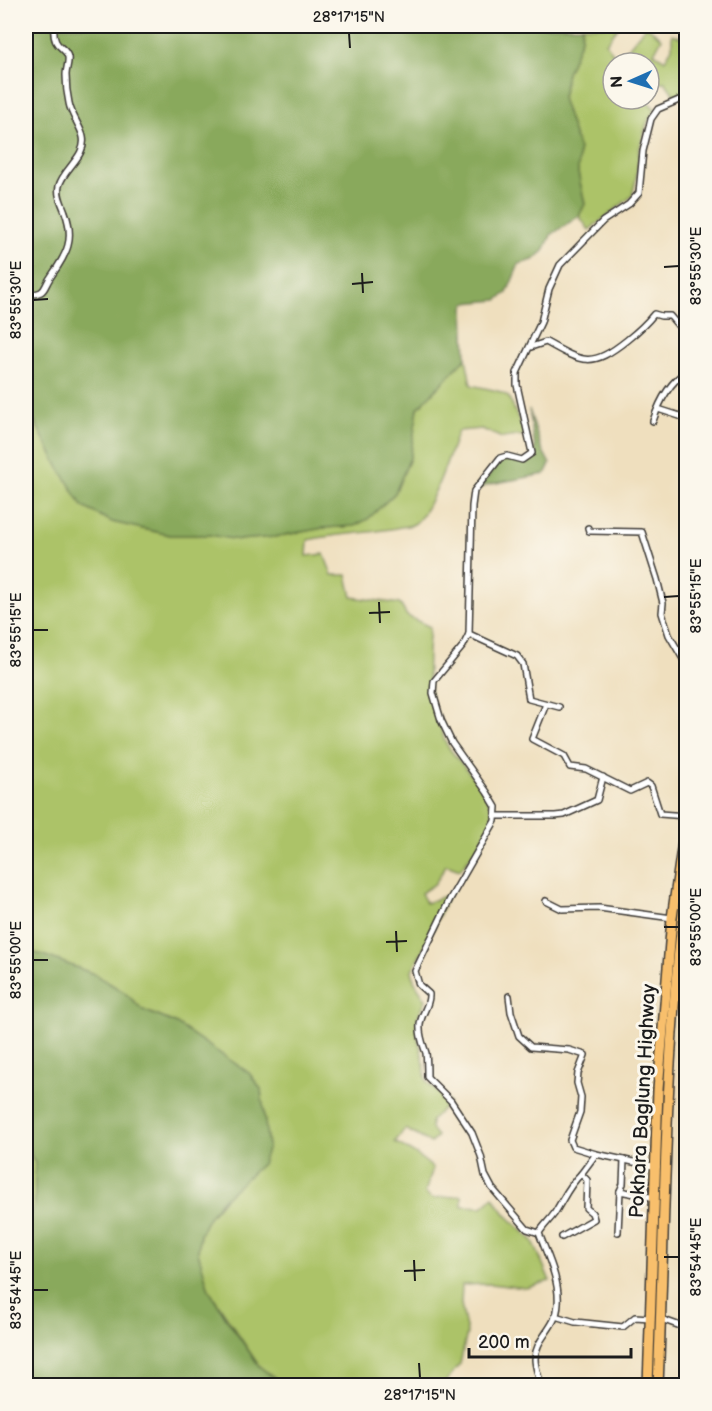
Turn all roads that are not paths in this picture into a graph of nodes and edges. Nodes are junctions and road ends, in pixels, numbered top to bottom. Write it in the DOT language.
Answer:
graph roads {
  1 [pos="54,26"];
  2 [pos="687,97"];
  3 [pos="26,295"];
  4 [pos="687,335"];
  5 [pos="530,347"];
  6 [pos="687,372"];
  7 [pos="658,409"];
  8 [pos="687,418"];
  9 [pos="653,421"];
  10 [pos="588,528"];
  11 [pos="469,634"];
  12 [pos="687,664"];
  13 [pos="546,704"];
  14 [pos="559,707"];
  15 [pos="603,777"];
  16 [pos="495,816"];
  17 [pos="687,818"];
  18 [pos="687,891"];
  19 [pos="546,901"];
  20 [pos="672,918"];
  21 [pos="683,941"];
  22 [pos="509,996"];
  23 [pos="596,1154"];
  24 [pos="624,1160"];
  25 [pos="657,1167"];
  26 [pos="581,1174"];
  27 [pos="620,1191"];
  28 [pos="655,1198"];
  29 [pos="618,1232"];
  30 [pos="540,1233"];
  31 [pos="562,1236"];
  32 [pos="555,1316"];
  33 [pos="651,1318"];
  34 [pos="661,1319"];
  35 [pos="687,1328"];
  36 [pos="541,1386"];
  37 [pos="648,1386"];
  38 [pos="658,1386"];
  1 -- 3 [label="street"];
  2 -- 5 [label="street"];
  4 -- 5 [label="street"];
  5 -- 11 [label="street"];
  6 -- 7 [label="street"];
  7 -- 8 [label="street"];
  7 -- 9 [label="street"];
  10 -- 12 [label="street"];
  11 -- 13 [label="street"];
  11 -- 16 [label="street"];
  13 -- 14 [label="street"];
  13 -- 15 [label="street"];
  15 -- 16 [label="street"];
  15 -- 17 [label="street"];
  16 -- 30 [label="street"];
  17 -- 20 [label="highway, Pokhara Baglung Highway"];
  18 -- 21 [label="highway, Pokhara Baglung Highway"];
  19 -- 20 [label="street"];
  20 -- 25 [label="highway, Pokhara Baglung Highway"];
  21 -- 34 [label="highway, Pokhara Baglung Highway"];
  22 -- 23 [label="street"];
  23 -- 24 [label="street"];
  23 -- 26 [label="street"];
  24 -- 25 [label="street"];
  24 -- 27 [label="street"];
  25 -- 28 [label="highway, Pokhara Baglung Highway"];
  26 -- 30 [label="street"];
  26 -- 31 [label="street"];
  27 -- 28 [label="street"];
  27 -- 29 [label="street"];
  28 -- 33 [label="highway, Pokhara Baglung Highway"];
  30 -- 32 [label="street"];
  32 -- 33 [label="street"];
  32 -- 36 [label="street"];
  33 -- 37 [label="highway, Pokhara Baglung Highway"];
  34 -- 35 [label="street"];
  34 -- 38 [label="highway, Pokhara Baglung Highway"];
}
